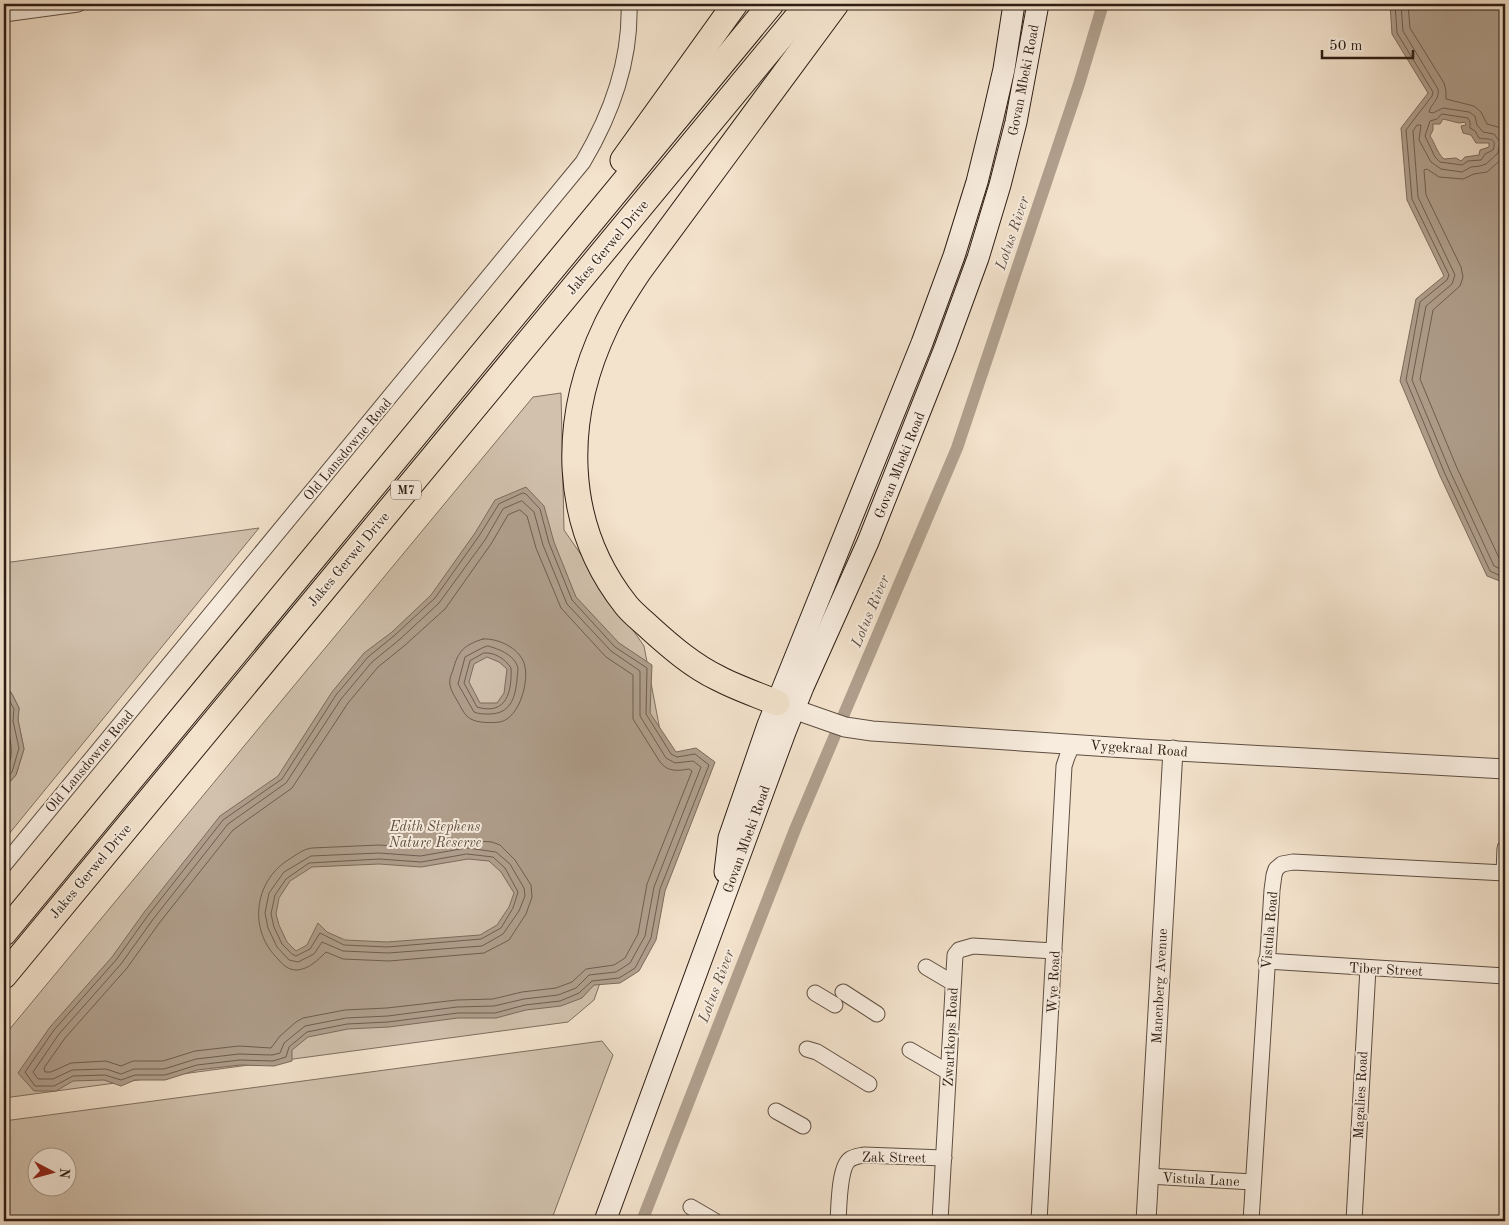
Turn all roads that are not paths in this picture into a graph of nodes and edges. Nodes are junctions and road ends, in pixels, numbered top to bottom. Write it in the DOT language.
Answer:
graph roads {
  1 [pos="78,4"];
  2 [pos="629,4"];
  3 [pos="735,4"];
  4 [pos="771,4"];
  5 [pos="808,4"];
  6 [pos="836,4"];
  7 [pos="1014,4"];
  8 [pos="1038,4"];
  9 [pos="4,14"];
  10 [pos="500,334"];
  11 [pos="786,706"];
  12 [pos="1073,743"];
  13 [pos="1173,750"];
  14 [pos="1505,769"];
  15 [pos="1505,848"];
  16 [pos="4,865"];
  17 [pos="1505,873"];
  18 [pos="4,933"];
  19 [pos="1054,951"];
  20 [pos="1266,961"];
  21 [pos="926,967"];
  22 [pos="1368,968"];
  23 [pos="4,976"];
  24 [pos="1505,976"];
  25 [pos="952,983"];
  26 [pos="815,993"];
  27 [pos="877,1014"];
  28 [pos="807,1049"];
  29 [pos="910,1050"];
  30 [pos="948,1072"];
  31 [pos="868,1084"];
  32 [pos="776,1111"];
  33 [pos="803,1126"];
  34 [pos="944,1158"];
  35 [pos="1148,1176"];
  36 [pos="1253,1182"];
  37 [pos="690,1207"];
  38 [pos="605,1221"];
  39 [pos="715,1221"];
  40 [pos="838,1221"];
  41 [pos="940,1221"];
  42 [pos="1039,1221"];
  43 [pos="1146,1221"];
  44 [pos="1251,1221"];
  45 [pos="1354,1221"];
  1 -- 9 [label="street"];
  2 -- 16 [label="street, Old Lansdowne Road"];
  3 -- 10 [label="highway"];
  4 -- 10 [label="highway, Jakes Gerwel Drive / M7"];
  5 -- 23 [label="highway, Jakes Gerwel Drive / M7"];
  6 -- 11 [label="highway"];
  7 -- 11 [label="main road, Govan Mbeki Road"];
  8 -- 11 [label="main road, Govan Mbeki Road"];
  10 -- 18 [label="highway, Jakes Gerwel Drive / M7"];
  11 -- 12 [label="street, Vygekraal Road"];
  11 -- 38 [label="main road, Govan Mbeki Road"];
  12 -- 13 [label="street, Vygekraal Road"];
  12 -- 19 [label="street, Wye Road"];
  13 -- 14 [label="street, Vygekraal Road"];
  13 -- 35 [label="street, Manenberg Avenue"];
  15 -- 17 [label="street"];
  17 -- 20 [label="street, Vistula Road"];
  19 -- 25 [label="street, Zwartkops Road"];
  19 -- 42 [label="street, Wye Road"];
  20 -- 22 [label="street, Tiber Street"];
  20 -- 36 [label="street, Vistula Road"];
  21 -- 25 [label="street"];
  22 -- 24 [label="street, Tiber Street"];
  22 -- 45 [label="street, Magalies Road"];
  25 -- 30 [label="street, Zwartkops Road"];
  26 -- 27 [label="street"];
  28 -- 31 [label="street"];
  29 -- 30 [label="street"];
  30 -- 34 [label="street, Zwartkops Road"];
  32 -- 33 [label="street"];
  34 -- 40 [label="street, Zak Street"];
  34 -- 41 [label="street, Zwartkops Road"];
  35 -- 36 [label="street, Vistula Lane"];
  35 -- 43 [label="street, Manenberg Avenue"];
  36 -- 44 [label="street, Vistula Road"];
  37 -- 39 [label="street"];
}
